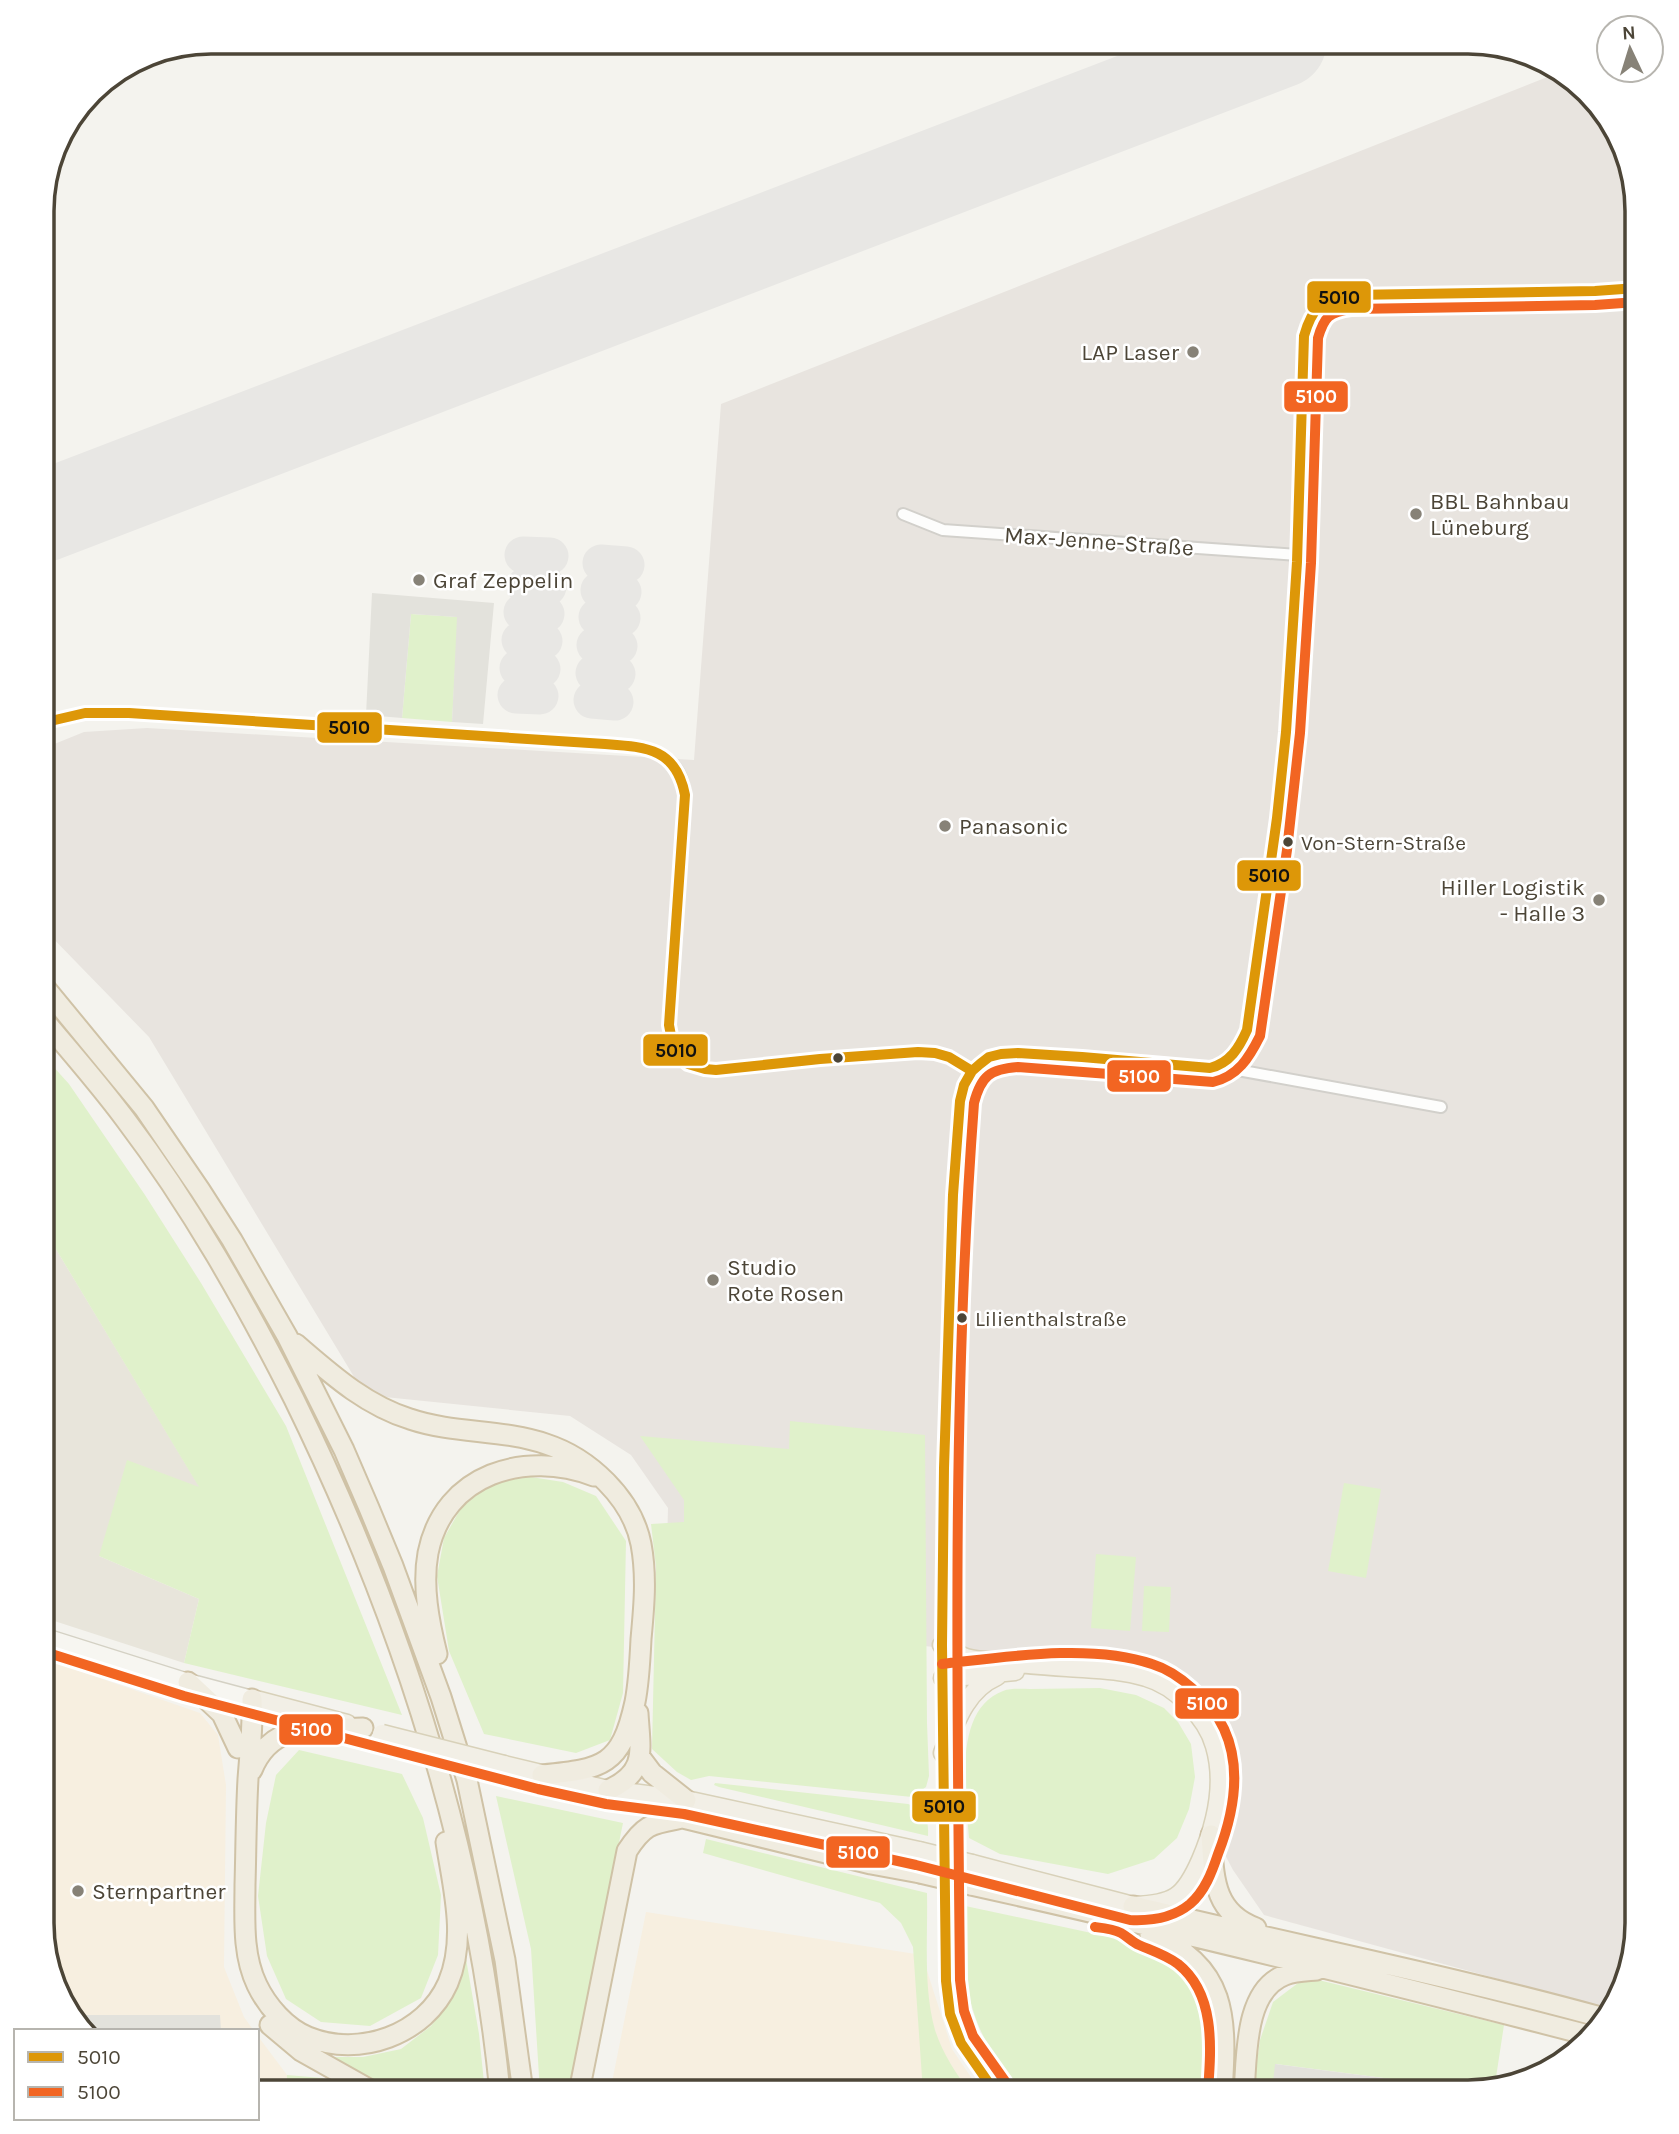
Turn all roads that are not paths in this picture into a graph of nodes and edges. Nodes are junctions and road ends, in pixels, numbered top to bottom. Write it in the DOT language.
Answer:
graph roads {
  1 [pos="1625,290"];
  2 [pos="903,514"];
  3 [pos="1298,555"];
  4 [pos="55,720"];
  5 [pos="55,999"];
  6 [pos="55,1033"];
  7 [pos="1221,1067"];
  8 [pos="972,1071"];
  9 [pos="1441,1108"];
  10 [pos="287,1336"];
  11 [pos="606,1481"];
  12 [pos="54,1640"];
  13 [pos="942,1645"];
  14 [pos="1060,1667"];
  15 [pos="1008,1672"];
  16 [pos="943,1678"];
  17 [pos="182,1680"];
  18 [pos="636,1694"];
  19 [pos="441,1697"];
  20 [pos="252,1699"];
  21 [pos="363,1728"];
  22 [pos="238,1748"];
  23 [pos="943,1753"];
  24 [pos="640,1757"];
  25 [pos="542,1775"];
  26 [pos="441,1778"];
  27 [pos="248,1781"];
  28 [pos="608,1790"];
  29 [pos="685,1809"];
  30 [pos="1212,1835"];
  31 [pos="1129,1912"];
  32 [pos="1284,1942"];
  33 [pos="1329,1968"];
  34 [pos="1594,2015"];
  35 [pos="1579,2033"];
  36 [pos="353,2080"];
  37 [pos="499,2080"];
  38 [pos="522,2080"];
  39 [pos="581,2080"];
  40 [pos="987,2080"];
  41 [pos="1223,2080"];
  42 [pos="1245,2080"];
  1 -- 3 [label="street"];
  2 -- 3 [label="street, Max-Jenne-Straße"];
  3 -- 7 [label="street"];
  4 -- 8 [label="street"];
  5 -- 10 [label="highway"];
  6 -- 26 [label="highway"];
  7 -- 8 [label="street"];
  7 -- 9 [label="street"];
  8 -- 13 [label="street"];
  10 -- 11 [label="highway"];
  10 -- 19 [label="highway"];
  11 -- 18 [label="highway"];
  11 -- 19 [label="highway"];
  12 -- 17 [label="main road"];
  13 -- 14 [label="main road"];
  13 -- 16 [label="street"];
  14 -- 15 [label="main road"];
  14 -- 30 [label="main road"];
  15 -- 16 [label="main road"];
  15 -- 23 [label="main road"];
  16 -- 23 [label="street"];
  17 -- 20 [label="main road"];
  17 -- 22 [label="highway"];
  18 -- 24 [label="highway"];
  18 -- 25 [label="highway"];
  19 -- 38 [label="highway"];
  20 -- 21 [label="main road"];
  20 -- 22 [label="highway"];
  20 -- 27 [label="highway"];
  21 -- 25 [label="main road, bridge"];
  21 -- 27 [label="highway"];
  22 -- 36 [label="highway"];
  23 -- 40 [label="street"];
  24 -- 28 [label="highway"];
  24 -- 29 [label="highway"];
  25 -- 28 [label="main road"];
  26 -- 27 [label="highway"];
  26 -- 37 [label="highway"];
  28 -- 29 [label="main road"];
  29 -- 31 [label="main road, bridge"];
  29 -- 31 [label="highway, bridge"];
  29 -- 39 [label="highway"];
  30 -- 31 [label="main road"];
  30 -- 32 [label="highway"];
  31 -- 32 [label="highway"];
  31 -- 33 [label="highway"];
  31 -- 41 [label="highway"];
  32 -- 34 [label="highway"];
  33 -- 35 [label="highway"];
  33 -- 42 [label="highway"];
}
